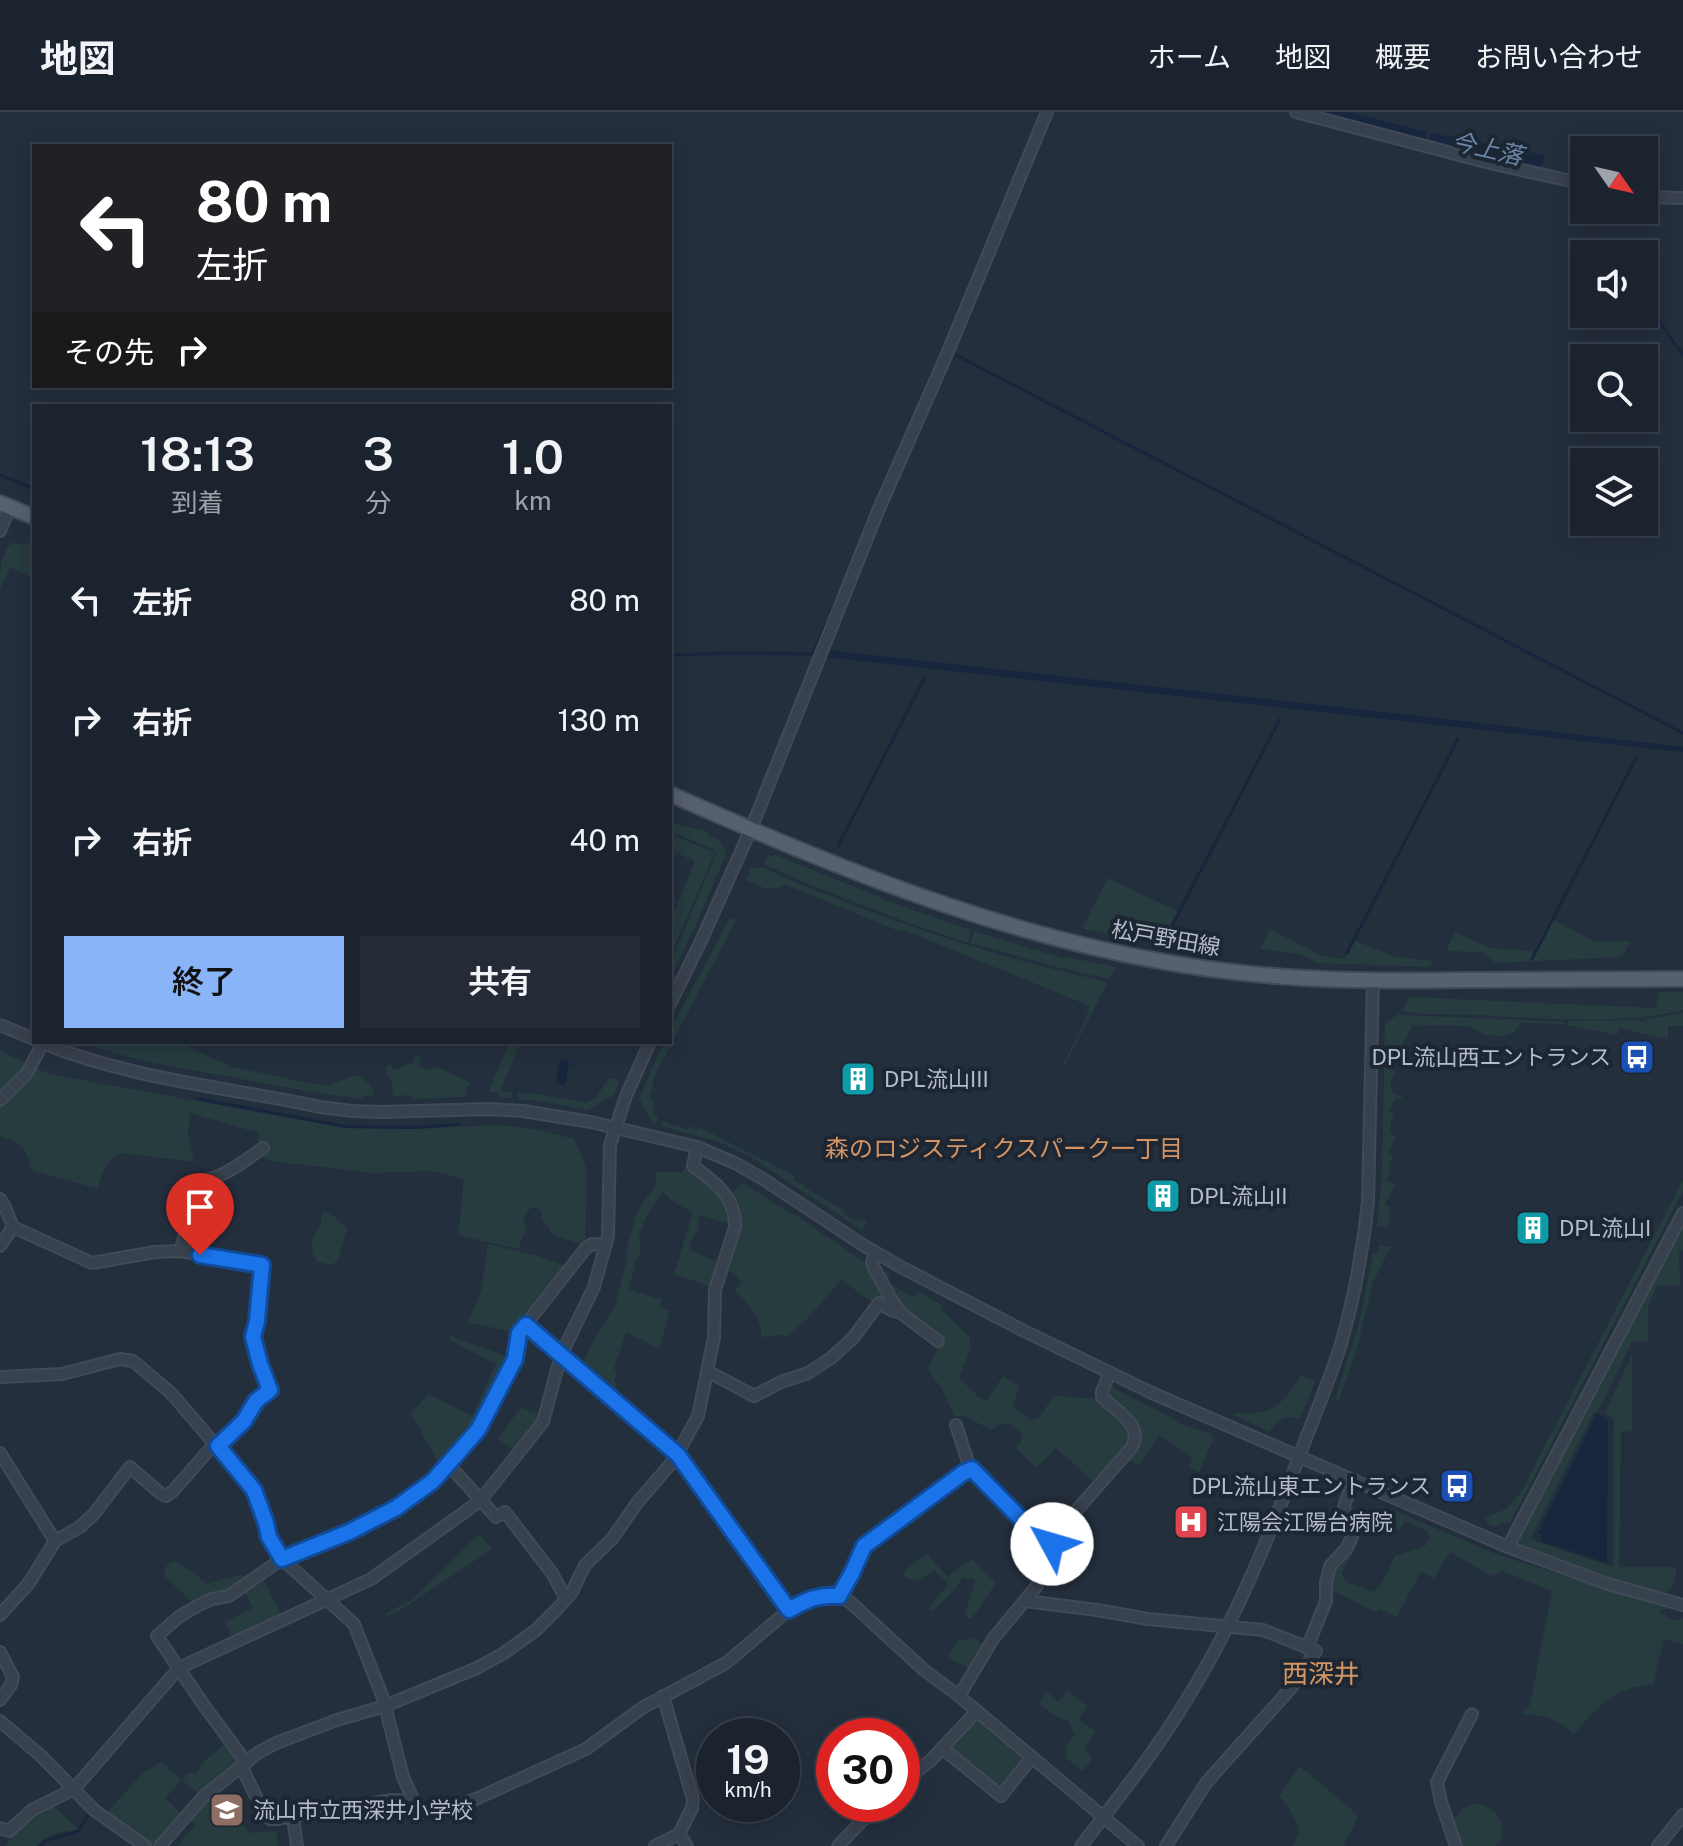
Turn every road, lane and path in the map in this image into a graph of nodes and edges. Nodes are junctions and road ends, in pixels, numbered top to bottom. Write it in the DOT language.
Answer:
graph roads {
  1 [pos="1047,112"];
  2 [pos="1296,112"];
  3 [pos="1570,181"];
  4 [pos="1658,197"];
  5 [pos="1683,198"];
  6 [pos="5,505"];
  7 [pos="32,516"];
  8 [pos="0,531"];
  9 [pos="672,795"];
  10 [pos="751,829"];
  11 [pos="1683,979"];
  12 [pos="1373,980"];
  13 [pos="672,1000"];
  14 [pos="0,1025"];
  15 [pos="32,1038"];
  16 [pos="41,1044"];
  17 [pos="47,1044"];
  18 [pos="649,1044"];
  19 [pos="0,1100"];
  20 [pos="615,1128"];
  21 [pos="697,1147"];
  22 [pos="263,1148"];
  23 [pos="0,1199"];
  24 [pos="1683,1213"];
  25 [pos="13,1227"];
  26 [pos="606,1245"];
  27 [pos="0,1246"];
  28 [pos="180,1251"];
  29 [pos="875,1252"];
  30 [pos="901,1313"];
  31 [pos="526,1325"];
  32 [pos="938,1341"];
  33 [pos="561,1355"];
  34 [pos="707,1371"];
  35 [pos="1110,1373"];
  36 [pos="0,1377"];
  37 [pos="956,1425"];
  38 [pos="216,1444"];
  39 [pos="0,1453"];
  40 [pos="678,1455"];
  41 [pos="1299,1456"];
  42 [pos="449,1465"];
  43 [pos="972,1469"];
  44 [pos="1354,1480"];
  45 [pos="480,1501"];
  46 [pos="55,1541"];
  47 [pos="1052,1544"];
  48 [pos="1508,1547"];
  49 [pos="282,1559"];
  50 [pos="839,1596"];
  51 [pos="566,1599"];
  52 [pos="327,1600"];
  53 [pos="1025,1601"];
  54 [pos="1683,1605"];
  55 [pos="789,1610"];
  56 [pos="0,1615"];
  57 [pos="1228,1626"];
  58 [pos="1307,1648"];
  59 [pos="0,1652"];
  60 [pos="179,1668"];
  61 [pos="663,1696"];
  62 [pos="959,1696"];
  63 [pos="0,1700"];
  64 [pos="385,1706"];
  65 [pos="977,1711"];
  66 [pos="1472,1714"];
  67 [pos="0,1721"];
  68 [pos="942,1748"];
  69 [pos="1032,1757"];
  70 [pos="244,1764"];
  71 [pos="920,1769"];
  72 [pos="74,1789"];
  73 [pos="413,1801"];
  74 [pos="1683,1815"];
  75 [pos="293,1817"];
  76 [pos="1103,1818"];
  77 [pos="861,1822"];
  78 [pos="0,1828"];
  79 [pos="679,1834"];
  80 [pos="145,1846"];
  81 [pos="160,1846"];
  82 [pos="297,1846"];
  83 [pos="655,1846"];
  84 [pos="687,1846"];
  85 [pos="838,1846"];
  86 [pos="1081,1846"];
  87 [pos="1138,1846"];
  88 [pos="1166,1846"];
  89 [pos="1456,1846"];
  90 [pos="1658,1846"];
  1 -- 10 [label="street"];
  2 -- 3 [label="street"];
  4 -- 5 [label="street"];
  6 -- 7 [label="main road"];
  6 -- 8 [label="street"];
  9 -- 10 [label="main road, 松戸野田線"];
  10 -- 12 [label="main road, 松戸野田線"];
  10 -- 13 [label="street"];
  11 -- 12 [label="main road, 松戸野田線"];
  12 -- 41 [label="street"];
  14 -- 15 [label="street"];
  16 -- 19 [label="street"];
  17 -- 20 [label="street"];
  18 -- 20 [label="street"];
  20 -- 21 [label="street"];
  20 -- 26 [label="street"];
  21 -- 29 [label="street"];
  21 -- 34 [label="street"];
  22 -- 28 [label="street"];
  23 -- 25 [label="street"];
  24 -- 48 [label="street"];
  25 -- 27 [label="street"];
  25 -- 28 [label="street"];
  26 -- 31 [label="street"];
  26 -- 33 [label="street"];
  28 -- 38 [label="street"];
  29 -- 30 [label="street"];
  29 -- 35 [label="street"];
  30 -- 32 [label="street"];
  30 -- 34 [label="street"];
  31 -- 33 [label="street"];
  31 -- 42 [label="street"];
  33 -- 40 [label="street"];
  33 -- 45 [label="street"];
  34 -- 40 [label="street"];
  35 -- 41 [label="street"];
  35 -- 47 [label="street"];
  36 -- 38 [label="street"];
  37 -- 43 [label="street"];
  38 -- 46 [label="street"];
  38 -- 49 [label="street"];
  39 -- 46 [label="street"];
  40 -- 51 [label="street"];
  40 -- 55 [label="street"];
  41 -- 44 [label="street"];
  41 -- 57 [label="street"];
  42 -- 45 [label="street"];
  42 -- 49 [label="street"];
  43 -- 47 [label="street"];
  43 -- 50 [label="street"];
  44 -- 48 [label="street"];
  44 -- 58 [label="street"];
  45 -- 51 [label="street"];
  45 -- 52 [label="street"];
  46 -- 56 [label="street"];
  47 -- 53 [label="street"];
  48 -- 54 [label="street"];
  49 -- 52 [label="street"];
  49 -- 60 [label="street"];
  50 -- 55 [label="street"];
  50 -- 62 [label="street"];
  51 -- 64 [label="street"];
  52 -- 60 [label="street"];
  52 -- 64 [label="street"];
  53 -- 57 [label="street"];
  53 -- 62 [label="street"];
  55 -- 61 [label="street"];
  57 -- 58 [label="street"];
  57 -- 76 [label="street"];
  58 -- 88 [label="street"];
  59 -- 63 [label="street"];
  60 -- 70 [label="street"];
  60 -- 72 [label="street"];
  61 -- 73 [label="street"];
  61 -- 79 [label="street"];
  62 -- 65 [label="street"];
  64 -- 70 [label="street"];
  64 -- 73 [label="street"];
  65 -- 68 [label="street"];
  65 -- 69 [label="street"];
  66 -- 89 [label="street"];
  67 -- 72 [label="street"];
  68 -- 69 [label="street"];
  68 -- 71 [label="street"];
  69 -- 76 [label="street"];
  70 -- 75 [label="street"];
  70 -- 81 [label="street"];
  72 -- 78 [label="street"];
  72 -- 80 [label="street"];
  73 -- 75 [label="street"];
  74 -- 90 [label="street"];
  75 -- 82 [label="street"];
  76 -- 86 [label="street"];
  76 -- 87 [label="street"];
  77 -- 85 [label="street"];
  79 -- 83 [label="street"];
  79 -- 84 [label="street"];
}
